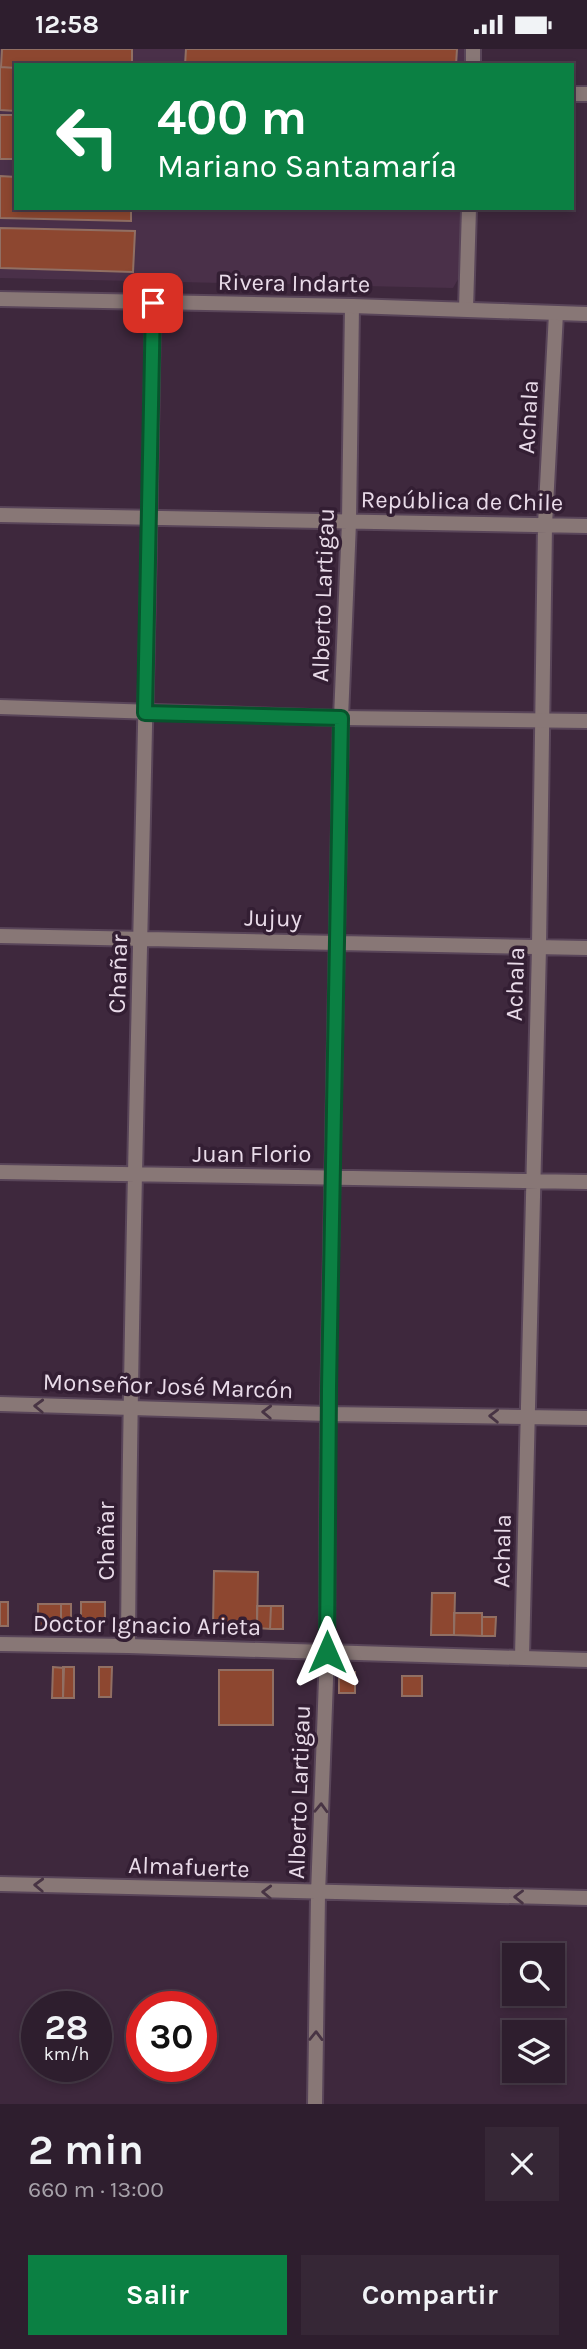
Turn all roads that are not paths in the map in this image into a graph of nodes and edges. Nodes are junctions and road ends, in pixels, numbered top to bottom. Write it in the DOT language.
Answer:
graph roads {
  1 [pos="469,210"];
  2 [pos="0,299"];
  3 [pos="153,303"];
  4 [pos="352,306"];
  5 [pos="466,309"];
  6 [pos="556,313"];
  7 [pos="587,314"];
  8 [pos="0,515"];
  9 [pos="150,516"];
  10 [pos="349,522"];
  11 [pos="545,525"];
  12 [pos="587,526"];
  13 [pos="0,707"];
  14 [pos="145,713"];
  15 [pos="341,718"];
  16 [pos="542,720"];
  17 [pos="587,721"];
  18 [pos="0,936"];
  19 [pos="142,939"];
  20 [pos="338,942"];
  21 [pos="539,947"];
  22 [pos="587,948"];
  23 [pos="0,1172"];
  24 [pos="134,1176"];
  25 [pos="333,1177"];
  26 [pos="532,1181"];
  27 [pos="587,1182"];
  28 [pos="0,1404"];
  29 [pos="130,1408"];
  30 [pos="328,1414"];
  31 [pos="528,1416"];
  32 [pos="587,1418"];
  33 [pos="0,1644"];
  34 [pos="128,1646"];
  35 [pos="327,1652"];
  36 [pos="522,1657"];
  37 [pos="587,1660"];
  38 [pos="0,1884"];
  39 [pos="318,1894"];
  40 [pos="587,1898"];
  41 [pos="315,2104"];
  1 -- 5 [label="street"];
  2 -- 3 [label="street, Rivera Indarte"];
  3 -- 4 [label="street, Rivera Indarte"];
  3 -- 9 [label="street, Chañar"];
  4 -- 5 [label="street, Rivera Indarte"];
  4 -- 10 [label="street, Alberto Lartigau"];
  5 -- 6 [label="street, Rivera Indarte"];
  6 -- 7 [label="street, Rivera Indarte"];
  6 -- 11 [label="street, Achala"];
  8 -- 9 [label="street, República de Chile"];
  9 -- 10 [label="street, República de Chile"];
  9 -- 14 [label="street, Chañar"];
  10 -- 11 [label="street, República de Chile"];
  10 -- 15 [label="street, Alberto Lartigau"];
  11 -- 12 [label="street, República de Chile"];
  11 -- 16 [label="street, Achala"];
  13 -- 14 [label="street"];
  14 -- 15 [label="street"];
  14 -- 19 [label="street, Chañar"];
  15 -- 16 [label="street"];
  15 -- 20 [label="street, Alberto Lartigau"];
  16 -- 17 [label="street"];
  16 -- 21 [label="street, Achala"];
  18 -- 19 [label="street, Jujuy"];
  19 -- 20 [label="street, Jujuy"];
  19 -- 24 [label="street, Chañar"];
  20 -- 21 [label="street, Jujuy"];
  20 -- 25 [label="street, Alberto Lartigau"];
  21 -- 22 [label="street, Jujuy"];
  21 -- 26 [label="street, Achala"];
  23 -- 24 [label="street, Juan Florio"];
  24 -- 25 [label="street, Juan Florio"];
  24 -- 29 [label="street, Chañar"];
  25 -- 26 [label="street, Juan Florio"];
  25 -- 30 [label="street, Alberto Lartigau"];
  26 -- 27 [label="street, Juan Florio"];
  26 -- 31 [label="street, Achala"];
  29 -- 28 [label="street, Monseñor José Marcón, one-way"];
  30 -- 29 [label="street, Monseñor José Marcón, one-way"];
  29 -- 34 [label="street, Chañar"];
  31 -- 30 [label="street, Monseñor José Marcón, one-way"];
  30 -- 35 [label="street, Alberto Lartigau"];
  31 -- 32 [label="street, Monseñor José Marcón"];
  31 -- 36 [label="street, Achala"];
  33 -- 34 [label="street, Doctor Ignacio Arieta"];
  34 -- 35 [label="street, Doctor Ignacio Arieta"];
  35 -- 36 [label="street, Doctor Ignacio Arieta"];
  39 -- 35 [label="street, Alberto Lartigau, one-way"];
  36 -- 37 [label="street, Doctor Ignacio Arieta"];
  39 -- 38 [label="street, Almafuerte, one-way"];
  40 -- 39 [label="street, Almafuerte, one-way"];
  41 -- 39 [label="street, Alberto Lartigau, one-way"];
}
